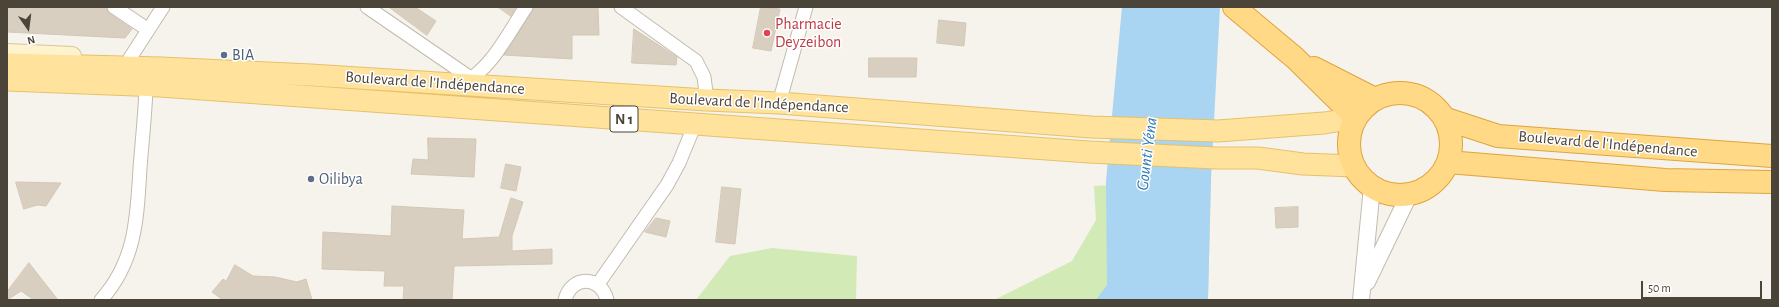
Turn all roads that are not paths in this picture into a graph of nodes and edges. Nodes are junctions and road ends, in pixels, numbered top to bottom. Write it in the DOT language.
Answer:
graph roads {
  1 [pos="114,7"];
  2 [pos="163,7"];
  3 [pos="367,7"];
  4 [pos="526,7"];
  5 [pos="620,7"];
  6 [pos="806,7"];
  7 [pos="1234,7"];
  8 [pos="147,29"];
  9 [pos="7,53"];
  10 [pos="130,58"];
  11 [pos="1295,58"];
  12 [pos="7,64"];
  13 [pos="93,74"];
  14 [pos="7,80"];
  15 [pos="156,81"];
  16 [pos="466,82"];
  17 [pos="7,87"];
  18 [pos="1375,99"];
  19 [pos="707,100"];
  20 [pos="779,103"];
  21 [pos="1356,118"];
  22 [pos="1446,119"];
  23 [pos="695,124"];
  24 [pos="1772,156"];
  25 [pos="1448,162"];
  26 [pos="1354,166"];
  27 [pos="1772,182"];
  28 [pos="1372,187"];
  29 [pos="1409,195"];
  30 [pos="598,284"];
  31 [pos="1362,296"];
  32 [pos="100,300"];
  33 [pos="565,300"];
  34 [pos="607,300"];
  1 -- 8 [label="street"];
  2 -- 8 [label="street"];
  3 -- 16 [label="street"];
  4 -- 16 [label="street"];
  5 -- 19 [label="street"];
  6 -- 20 [label="street"];
  7 -- 11 [label="highway"];
  8 -- 10 [label="street"];
  9 -- 10 [label="main road, Boulevard de l'Indépendance"];
  10 -- 15 [label="main road, Boulevard de l'Indépendance"];
  11 -- 18 [label="highway"];
  11 -- 21 [label="highway"];
  12 -- 13 [label="main road"];
  13 -- 14 [label="main road"];
  13 -- 15 [label="main road, Boulevard de l'Indépendance"];
  15 -- 16 [label="main road, Boulevard de l'Indépendance"];
  15 -- 17 [label="main road, Boulevard de l'Indépendance / N 1"];
  15 -- 23 [label="main road, Boulevard de l'Indépendance / N 1"];
  15 -- 32 [label="street"];
  16 -- 19 [label="main road, Boulevard de l'Indépendance"];
  18 -- 21 [label="highway"];
  18 -- 22 [label="highway"];
  19 -- 20 [label="main road, Boulevard de l'Indépendance"];
  20 -- 21 [label="main road, Boulevard de l'Indépendance"];
  21 -- 26 [label="highway"];
  22 -- 24 [label="highway, Boulevard de l'Indépendance"];
  22 -- 25 [label="highway"];
  23 -- 26 [label="main road, Boulevard de l'Indépendance / N 1"];
  23 -- 30 [label="street"];
  25 -- 27 [label="highway, Boulevard de l'Indépendance"];
  25 -- 29 [label="highway"];
  26 -- 28 [label="highway"];
  28 -- 29 [label="highway"];
  28 -- 31 [label="street"];
  29 -- 31 [label="street"];
  30 -- 33 [label="street"];
  30 -- 34 [label="street"];
}
